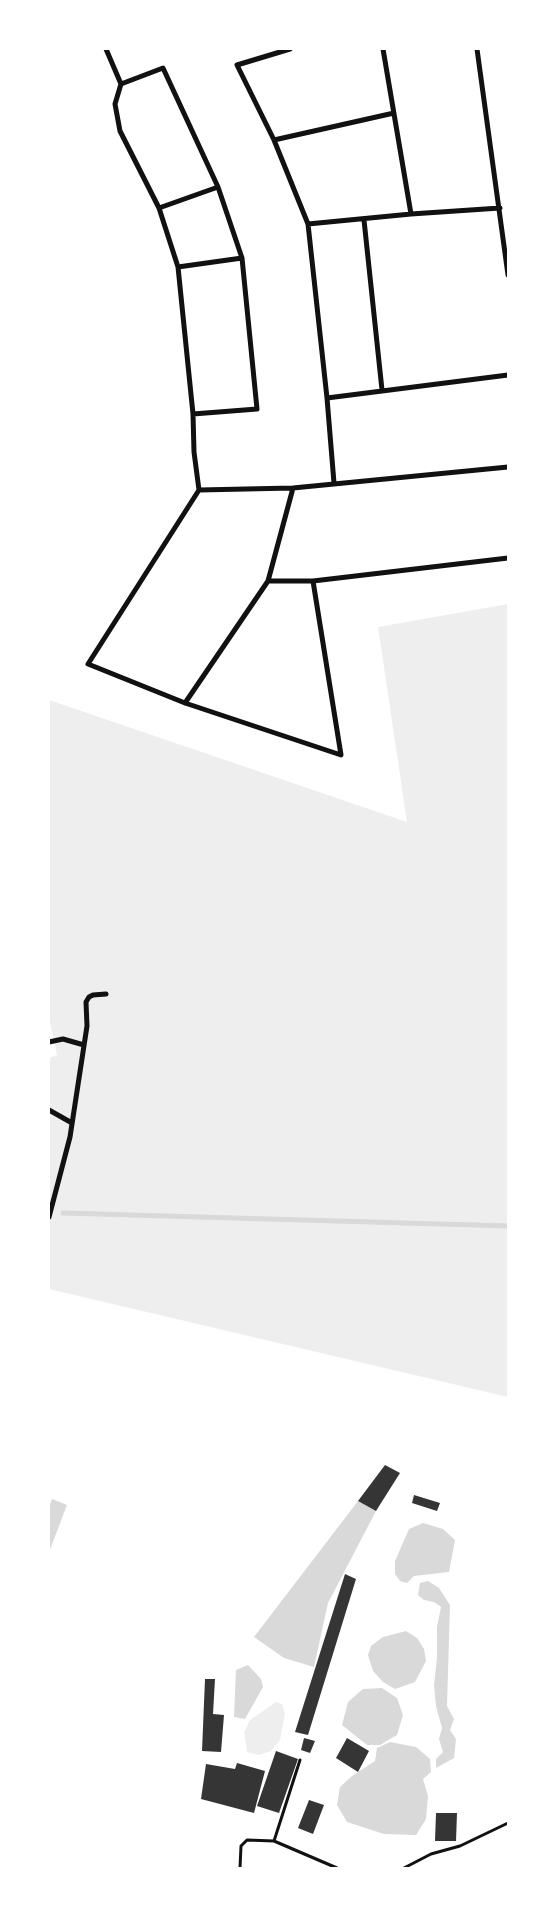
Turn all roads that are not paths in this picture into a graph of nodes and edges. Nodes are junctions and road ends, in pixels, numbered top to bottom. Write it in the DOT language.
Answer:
graph roads {
  1 [pos="106,49"];
  2 [pos="290,49"];
  3 [pos="383,49"];
  4 [pos="477,49"];
  5 [pos="121,84"];
  6 [pos="394,113"];
  7 [pos="274,140"];
  8 [pos="218,187"];
  9 [pos="159,208"];
  10 [pos="500,208"];
  11 [pos="411,214"];
  12 [pos="364,220"];
  13 [pos="308,224"];
  14 [pos="242,258"];
  15 [pos="178,267"];
  16 [pos="508,275"];
  17 [pos="508,376"];
  18 [pos="382,390"];
  19 [pos="327,398"];
  20 [pos="193,414"];
  21 [pos="508,467"];
  22 [pos="334,483"];
  23 [pos="293,488"];
  24 [pos="199,490"];
  25 [pos="508,558"];
  26 [pos="312,580"];
  27 [pos="268,581"];
  28 [pos="185,703"];
  29 [pos="106,994"];
  30 [pos="49,1042"];
  31 [pos="84,1046"];
  32 [pos="49,1110"];
  33 [pos="72,1123"];
  34 [pos="49,1217"];
  35 [pos="300,1760"];
  36 [pos="508,1823"];
  37 [pos="274,1841"];
  38 [pos="240,1868"];
  39 [pos="337,1868"];
  40 [pos="404,1868"];
  1 -- 5 [label="street"];
  2 -- 7 [label="street"];
  3 -- 6 [label="street"];
  4 -- 10 [label="street"];
  5 -- 8 [label="street"];
  5 -- 9 [label="street"];
  6 -- 7 [label="street"];
  6 -- 11 [label="street"];
  7 -- 13 [label="street"];
  8 -- 9 [label="street"];
  8 -- 14 [label="street"];
  9 -- 15 [label="street"];
  10 -- 11 [label="street"];
  10 -- 16 [label="street"];
  11 -- 12 [label="street"];
  12 -- 13 [label="street"];
  12 -- 18 [label="street"];
  13 -- 19 [label="street"];
  14 -- 15 [label="street"];
  14 -- 20 [label="street"];
  15 -- 20 [label="street"];
  17 -- 18 [label="street"];
  18 -- 19 [label="street"];
  19 -- 22 [label="street"];
  20 -- 24 [label="street"];
  21 -- 22 [label="street"];
  22 -- 23 [label="street"];
  23 -- 24 [label="street"];
  23 -- 27 [label="street"];
  24 -- 28 [label="street"];
  25 -- 26 [label="street"];
  26 -- 27 [label="street"];
  26 -- 28 [label="street"];
  27 -- 28 [label="street"];
  29 -- 31 [label="street"];
  30 -- 31 [label="street"];
  31 -- 33 [label="street"];
  32 -- 33 [label="street"];
  33 -- 34 [label="street"];
  35 -- 37 [label="lane"];
  36 -- 40 [label="lane"];
  37 -- 38 [label="lane"];
  37 -- 39 [label="lane"];
}
